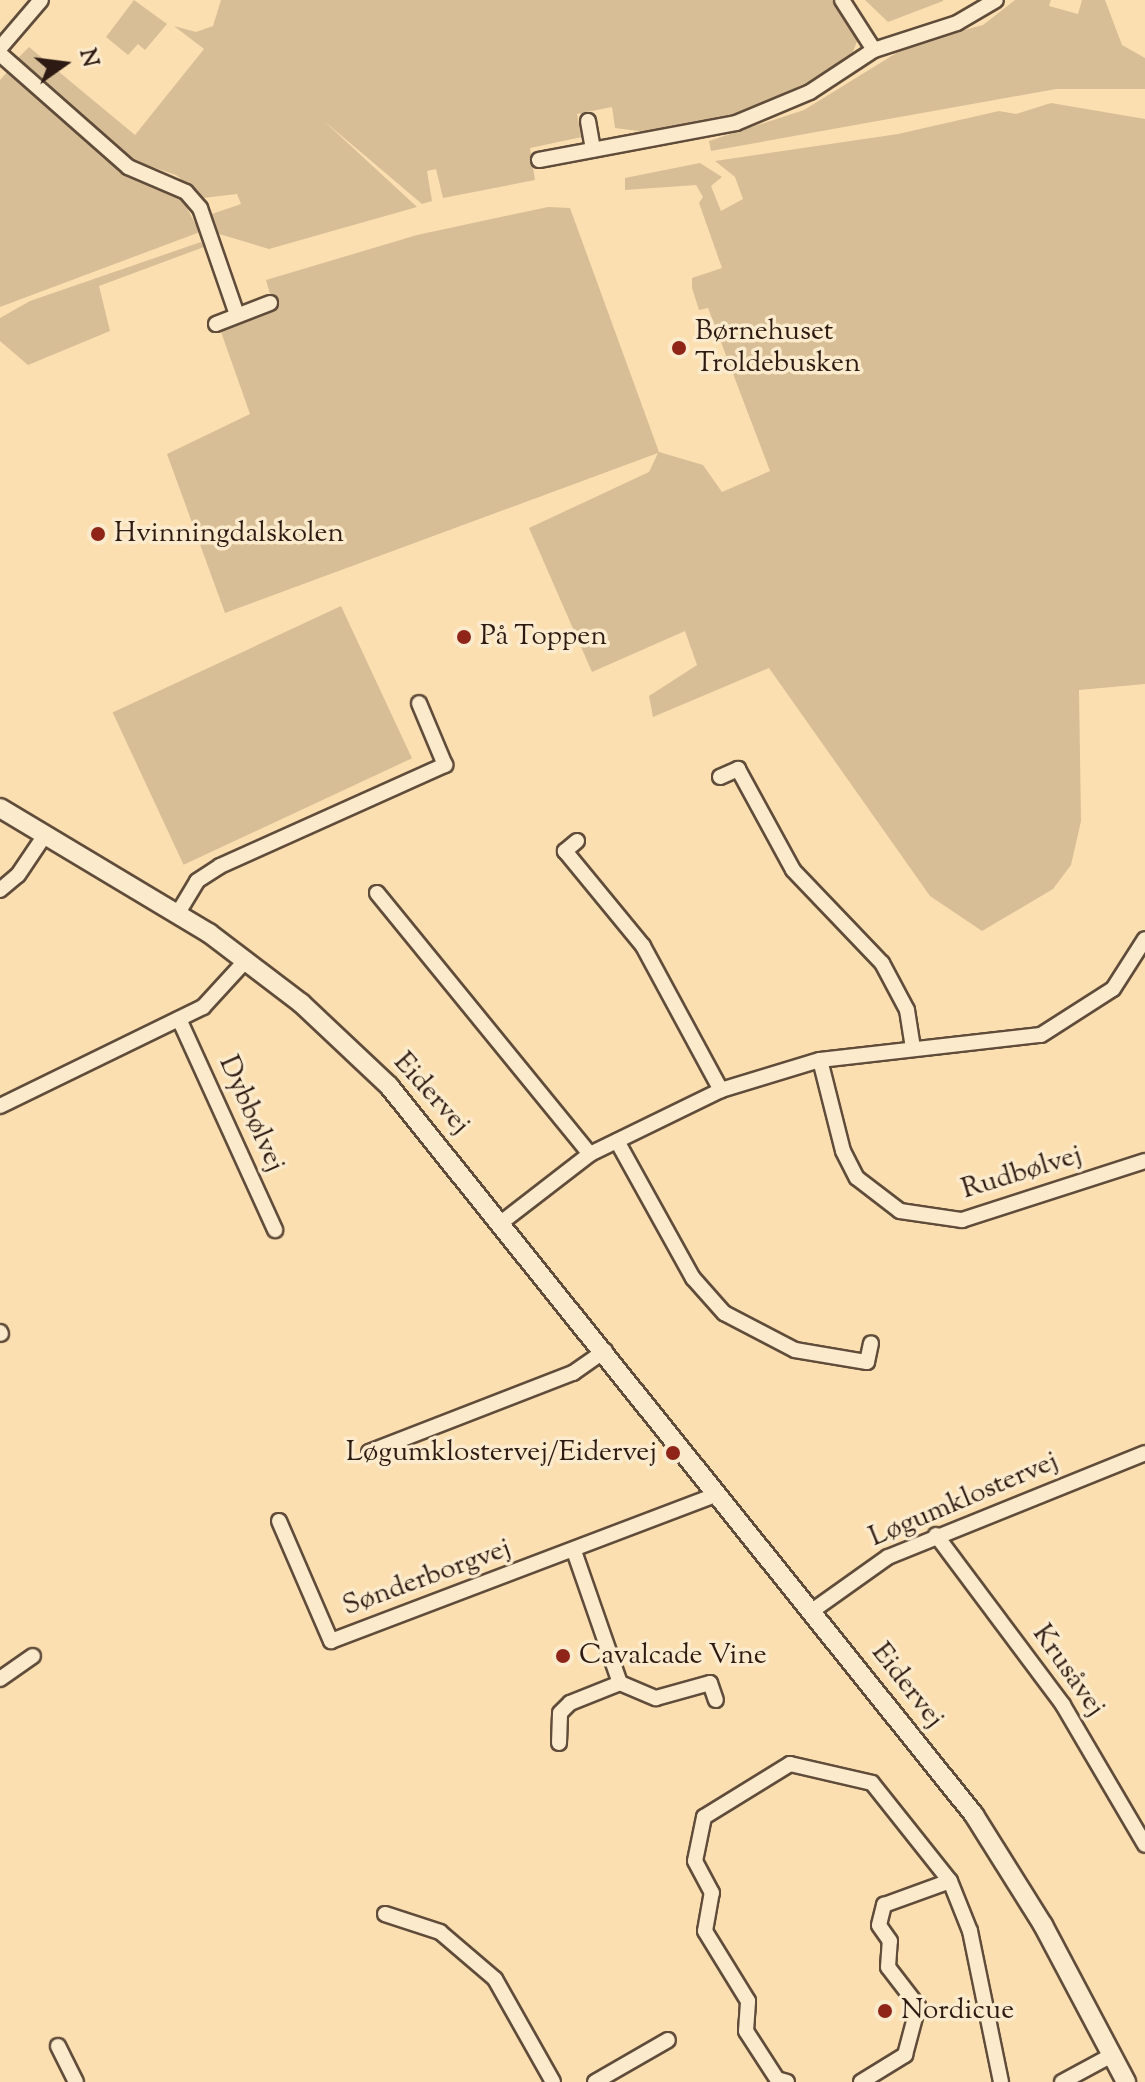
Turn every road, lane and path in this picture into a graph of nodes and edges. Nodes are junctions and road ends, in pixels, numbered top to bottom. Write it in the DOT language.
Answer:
graph roads {
  1 [pos="41,0"];
  2 [pos="842,0"];
  3 [pos="996,0"];
  4 [pos="0,48"];
  5 [pos="874,50"];
  6 [pos="0,54"];
  7 [pos="588,121"];
  8 [pos="593,150"];
  9 [pos="539,160"];
  10 [pos="270,303"];
  11 [pos="237,315"];
  12 [pos="216,324"];
  13 [pos="419,703"];
  14 [pos="720,777"];
  15 [pos="0,808"];
  16 [pos="45,835"];
  17 [pos="577,841"];
  18 [pos="0,890"];
  19 [pos="377,893"];
  20 [pos="178,913"];
  21 [pos="1145,939"];
  22 [pos="246,960"];
  23 [pos="179,1019"];
  24 [pos="913,1046"];
  25 [pos="820,1060"];
  26 [pos="721,1090"];
  27 [pos="0,1106"];
  28 [pos="617,1141"];
  29 [pos="590,1154"];
  30 [pos="1145,1161"];
  31 [pos="502,1222"];
  32 [pos="275,1230"];
  33 [pos="871,1343"];
  34 [pos="605,1351"];
  35 [pos="369,1452"];
  36 [pos="1145,1453"];
  37 [pos="718,1494"];
  38 [pos="279,1521"];
  39 [pos="936,1535"];
  40 [pos="574,1551"];
  41 [pos="812,1611"];
  42 [pos="33,1656"];
  43 [pos="0,1679"];
  44 [pos="620,1683"];
  45 [pos="716,1700"];
  46 [pos="559,1743"];
  47 [pos="1145,1845"];
  48 [pos="950,1881"];
  49 [pos="385,1914"];
  50 [pos="668,2040"];
  51 [pos="58,2046"];
  52 [pos="1112,2055"];
  53 [pos="76,2082"];
  54 [pos="553,2082"];
  55 [pos="595,2082"];
  56 [pos="787,2082"];
  57 [pos="861,2082"];
  58 [pos="1001,2082"];
  59 [pos="1062,2082"];
  60 [pos="1126,2082"];
  1 -- 4 [label="street"];
  2 -- 5 [label="street"];
  3 -- 5 [label="street"];
  5 -- 8 [label="street"];
  6 -- 11 [label="street"];
  7 -- 8 [label="street"];
  8 -- 9 [label="street"];
  10 -- 11 [label="street"];
  11 -- 12 [label="street"];
  13 -- 20 [label="street"];
  14 -- 24 [label="street"];
  15 -- 16 [label="street, Eidervej"];
  16 -- 18 [label="street"];
  16 -- 20 [label="street, Eidervej"];
  17 -- 26 [label="street"];
  19 -- 29 [label="street"];
  20 -- 22 [label="street, Eidervej"];
  21 -- 24 [label="street"];
  22 -- 23 [label="street"];
  22 -- 31 [label="street, Eidervej"];
  23 -- 27 [label="street"];
  23 -- 32 [label="street, Dybbølvej"];
  24 -- 25 [label="street"];
  25 -- 26 [label="street"];
  25 -- 30 [label="street, Rudbølvej"];
  26 -- 28 [label="street"];
  28 -- 29 [label="street"];
  28 -- 33 [label="street"];
  29 -- 31 [label="street"];
  31 -- 34 [label="street, Eidervej"];
  34 -- 35 [label="street"];
  34 -- 37 [label="street, Eidervej"];
  36 -- 39 [label="street, Løgumklostervej"];
  37 -- 40 [label="street, Sønderborgvej"];
  37 -- 41 [label="street, Eidervej"];
  38 -- 40 [label="street, Sønderborgvej"];
  39 -- 41 [label="street, Løgumklostervej"];
  39 -- 47 [label="street, Krusåvej"];
  40 -- 44 [label="street"];
  41 -- 52 [label="street, Eidervej"];
  42 -- 43 [label="street"];
  44 -- 45 [label="street"];
  44 -- 46 [label="street"];
  48 -- 56 [label="street"];
  48 -- 57 [label="street"];
  48 -- 58 [label="street"];
  49 -- 54 [label="street"];
  50 -- 55 [label="street"];
  51 -- 53 [label="street"];
  52 -- 59 [label="street"];
  52 -- 60 [label="street, Eidervej"];
}
